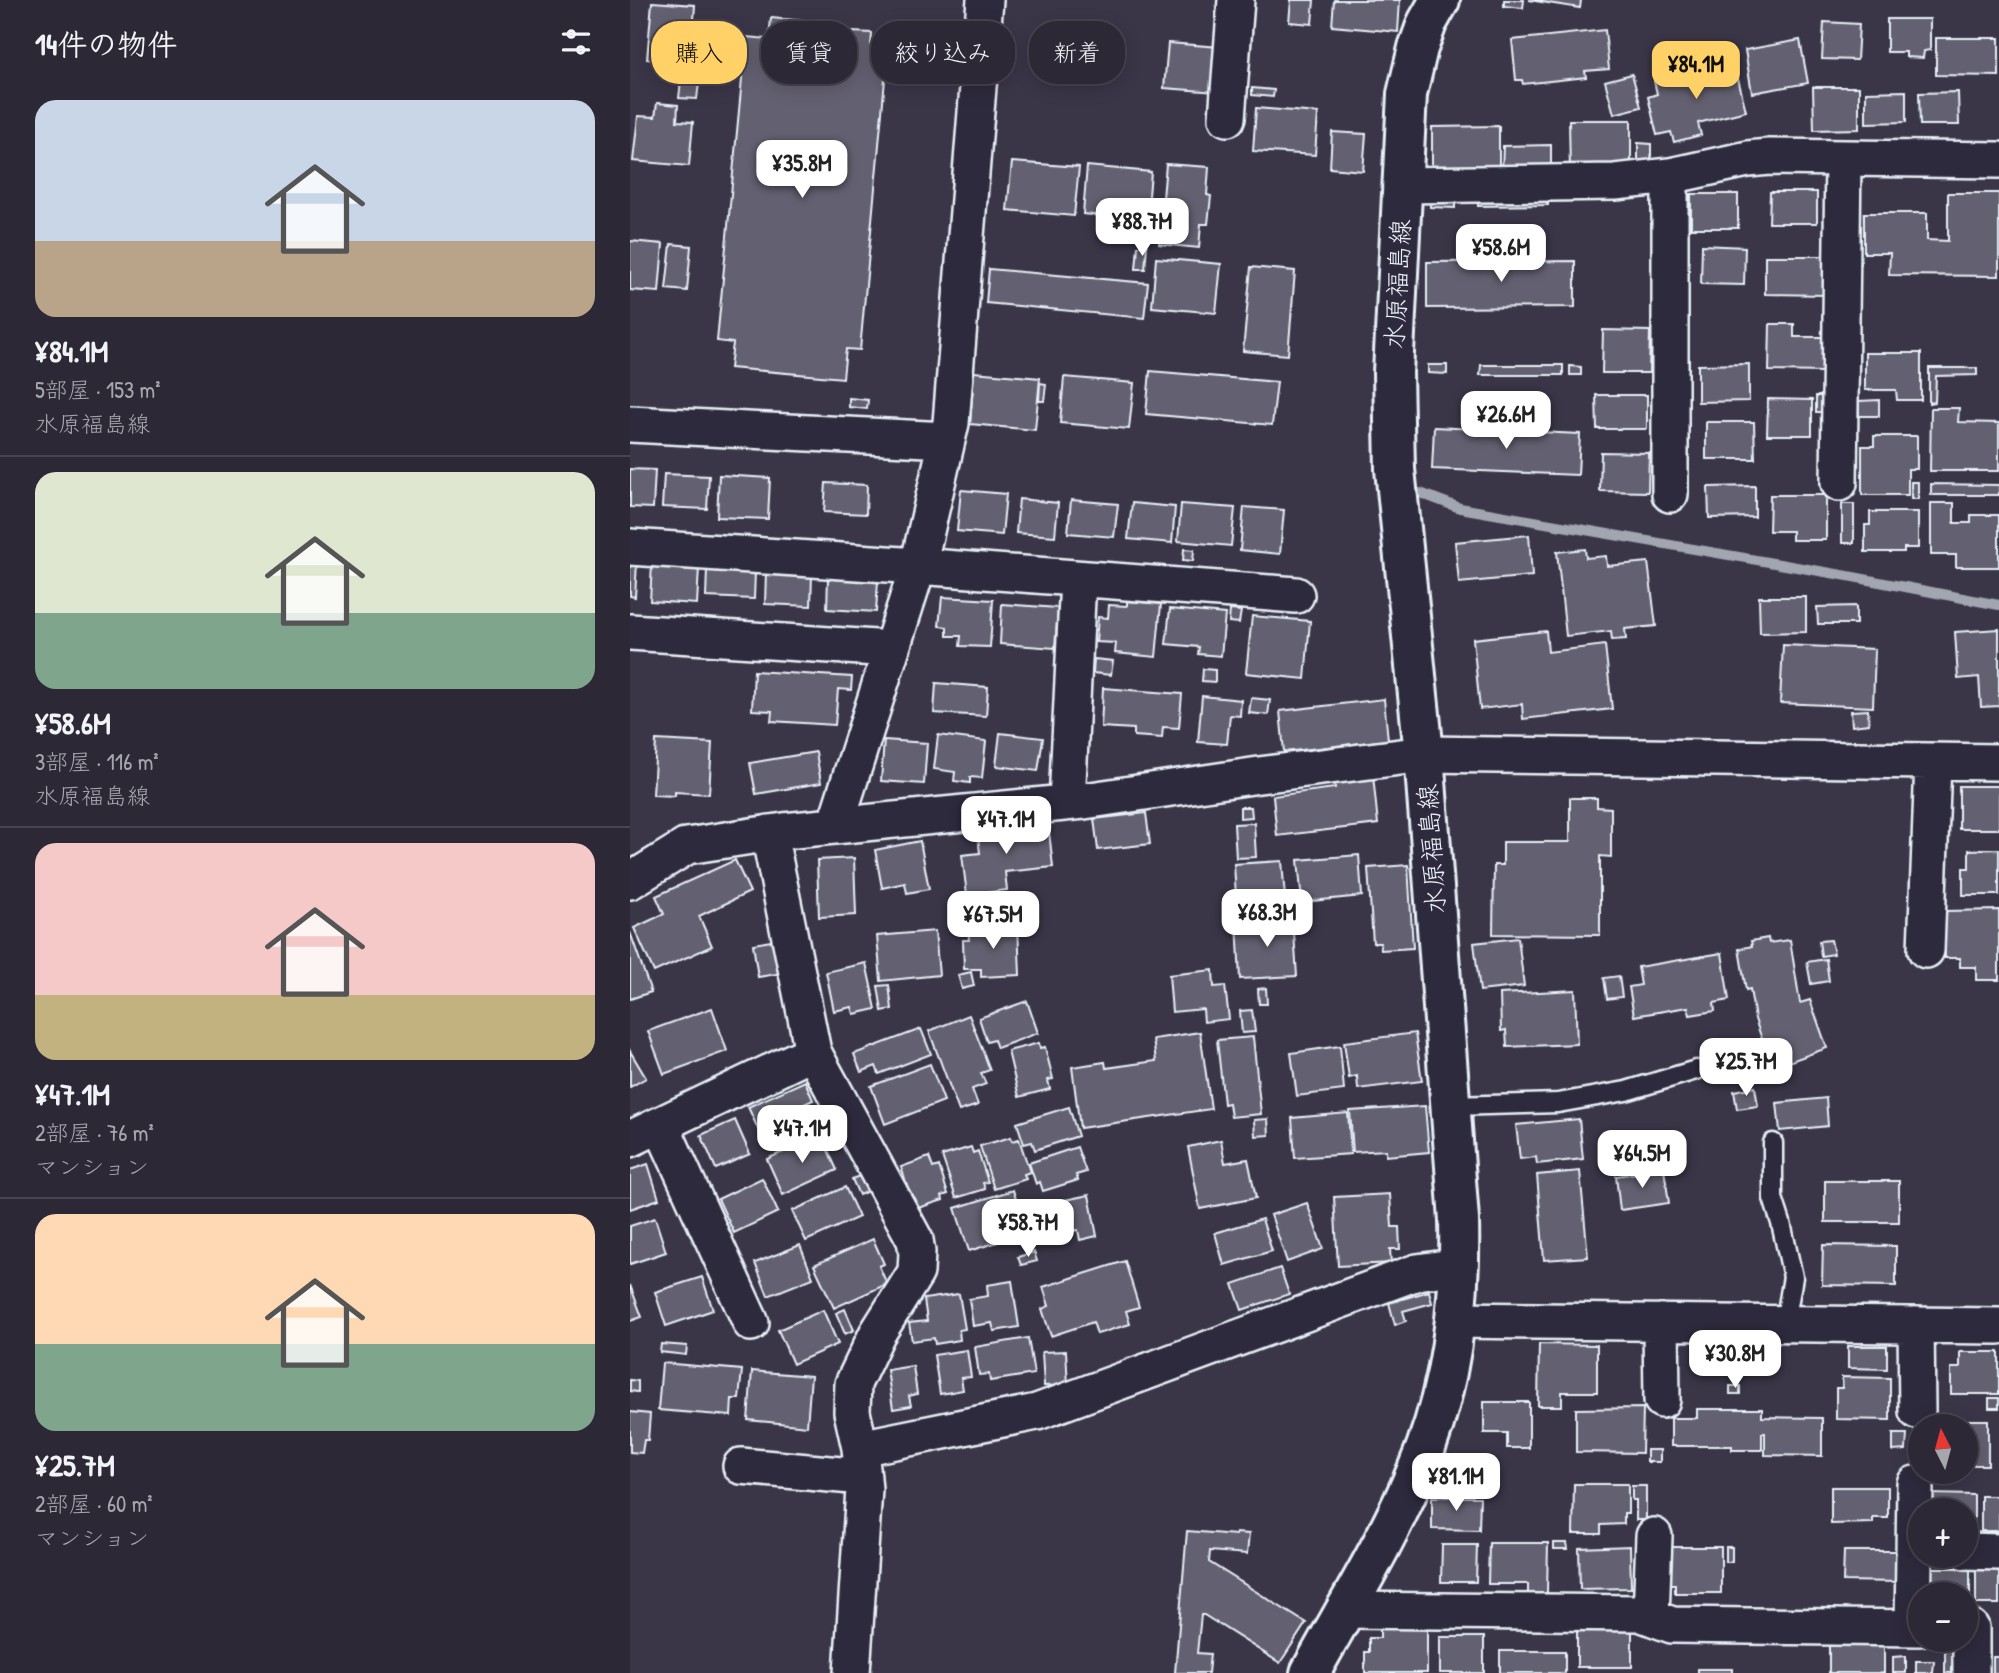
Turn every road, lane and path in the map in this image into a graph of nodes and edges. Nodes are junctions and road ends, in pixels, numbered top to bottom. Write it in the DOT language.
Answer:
graph roads {
  1 [pos="985,0"];
  2 [pos="1237,0"];
  3 [pos="1440,0"];
  4 [pos="1227,118"];
  5 [pos="1843,158"];
  6 [pos="1999,160"];
  7 [pos="1670,176"];
  8 [pos="1401,185"];
  9 [pos="630,424"];
  10 [pos="947,440"];
  11 [pos="1839,483"];
  12 [pos="1670,494"];
  13 [pos="630,547"];
  14 [pos="918,566"];
  15 [pos="1078,579"];
  16 [pos="1296,595"];
  17 [pos="630,632"];
  18 [pos="891,649"];
  19 [pos="1424,754"];
  20 [pos="1933,762"];
  21 [pos="1999,762"];
  22 [pos="1067,802"];
  23 [pos="835,826"];
  24 [pos="769,833"];
  25 [pos="630,881"];
  26 [pos="1926,950"];
  27 [pos="813,1052"];
  28 [pos="1696,1070"];
  29 [pos="1450,1106"];
  30 [pos="662,1125"];
  31 [pos="630,1139"];
  32 [pos="1773,1143"];
  33 [pos="1460,1266"];
  34 [pos="1454,1320"];
  35 [pos="1661,1322"];
  36 [pos="751,1323"];
  37 [pos="1785,1323"];
  38 [pos="1916,1325"];
  39 [pos="1999,1326"];
  40 [pos="1662,1400"];
  41 [pos="1917,1411"];
  42 [pos="861,1462"];
  43 [pos="741,1466"];
  44 [pos="1915,1484"];
  45 [pos="1915,1498"];
  46 [pos="1654,1536"];
  47 [pos="1978,1551"];
  48 [pos="1999,1552"];
  49 [pos="1344,1610"];
  50 [pos="1651,1617"];
  51 [pos="1908,1628"];
  52 [pos="1974,1652"];
  53 [pos="852,1673"];
  54 [pos="1310,1673"];
  55 [pos="1971,1673"];
  1 -- 10 [label="street"];
  2 -- 4 [label="street"];
  3 -- 8 [label="main road, 水原福島線"];
  5 -- 6 [label="street"];
  5 -- 7 [label="street"];
  5 -- 11 [label="street"];
  7 -- 8 [label="street"];
  7 -- 12 [label="street"];
  8 -- 19 [label="main road, 水原福島線"];
  9 -- 10 [label="street"];
  10 -- 14 [label="street"];
  13 -- 14 [label="street"];
  14 -- 15 [label="street"];
  14 -- 18 [label="street"];
  15 -- 16 [label="street"];
  15 -- 22 [label="street"];
  17 -- 18 [label="street"];
  18 -- 23 [label="street"];
  19 -- 20 [label="street"];
  19 -- 22 [label="street"];
  19 -- 29 [label="main road, 水原福島線"];
  20 -- 21 [label="street"];
  20 -- 26 [label="street"];
  22 -- 23 [label="street"];
  23 -- 24 [label="street"];
  24 -- 25 [label="street"];
  24 -- 27 [label="street"];
  27 -- 30 [label="street"];
  27 -- 42 [label="street"];
  28 -- 29 [label="lane"];
  29 -- 33 [label="main road, 水原福島線"];
  30 -- 31 [label="street"];
  30 -- 36 [label="street"];
  32 -- 37 [label="lane"];
  33 -- 34 [label="main road, 水原福島線"];
  33 -- 42 [label="street"];
  34 -- 35 [label="street"];
  34 -- 49 [label="main road, 水原福島線"];
  35 -- 37 [label="street"];
  35 -- 40 [label="street"];
  37 -- 38 [label="street"];
  38 -- 39 [label="street"];
  38 -- 41 [label="street"];
  42 -- 43 [label="street"];
  42 -- 53 [label="street"];
  44 -- 45 [label="street"];
  46 -- 50 [label="street"];
  47 -- 48 [label="street"];
  49 -- 50 [label="street"];
  49 -- 54 [label="main road, 水原福島線"];
  50 -- 51 [label="street"];
  52 -- 55 [label="street"];
}
